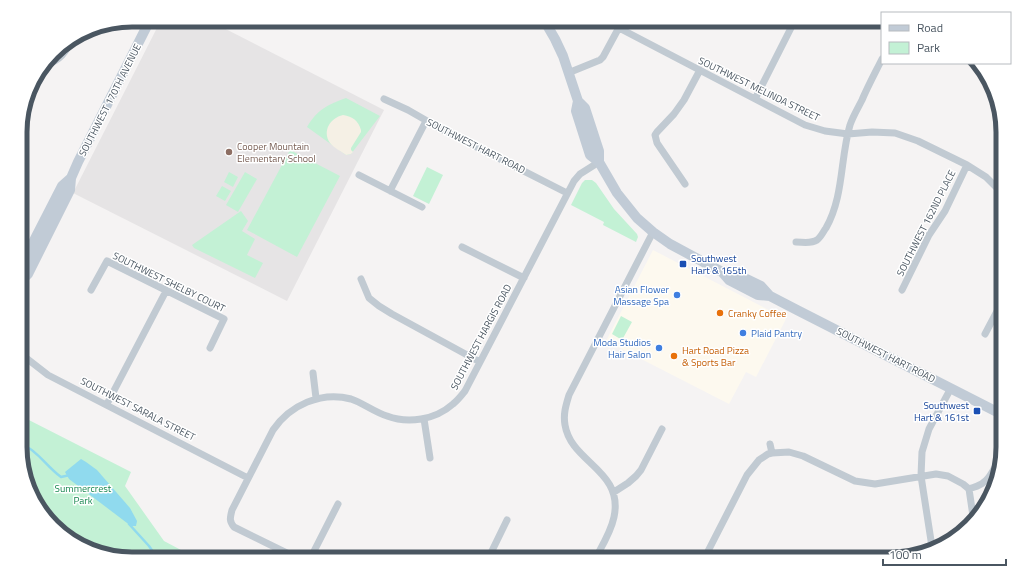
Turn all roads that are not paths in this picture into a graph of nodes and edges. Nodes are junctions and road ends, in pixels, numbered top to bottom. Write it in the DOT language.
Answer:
graph roads {
  1 [pos="147,27"];
  2 [pos="548,27"];
  3 [pos="791,27"];
  4 [pos="619,28"];
  5 [pos="67,50"];
  6 [pos="57,59"];
  7 [pos="881,61"];
  8 [pos="700,70"];
  9 [pos="568,73"];
  10 [pos="384,99"];
  11 [pos="755,99"];
  12 [pos="426,121"];
  13 [pos="848,134"];
  14 [pos="599,162"];
  15 [pos="967,165"];
  16 [pos="359,175"];
  17 [pos="71,178"];
  18 [pos="684,184"];
  19 [pos="996,187"];
  20 [pos="390,191"];
  21 [pos="568,193"];
  22 [pos="422,207"];
  23 [pos="653,232"];
  24 [pos="796,242"];
  25 [pos="462,247"];
  26 [pos="27,254"];
  27 [pos="27,275"];
  28 [pos="524,278"];
  29 [pos="361,279"];
  30 [pos="91,290"];
  31 [pos="902,290"];
  32 [pos="166,291"];
  33 [pos="996,313"];
  34 [pos="985,334"];
  35 [pos="210,348"];
  36 [pos="27,359"];
  37 [pos="480,362"];
  38 [pos="313,373"];
  39 [pos="951,388"];
  40 [pos="316,398"];
  41 [pos="107,404"];
  42 [pos="996,411"];
  43 [pos="424,419"];
  44 [pos="662,429"];
  45 [pos="770,444"];
  46 [pos="772,453"];
  47 [pos="430,458"];
  48 [pos="993,471"];
  49 [pos="921,476"];
  50 [pos="248,478"];
  51 [pos="969,488"];
  52 [pos="614,492"];
  53 [pos="338,504"];
  54 [pos="973,513"];
  55 [pos="507,520"];
  56 [pos="931,543"];
  57 [pos="285,552"];
  58 [pos="314,552"];
  59 [pos="491,552"];
  60 [pos="600,552"];
  61 [pos="708,552"];
  1 -- 17 [label="main road, SOUTHWEST 170TH AVENUE"];
  2 -- 9 [label="main road"];
  3 -- 11 [label="street"];
  4 -- 8 [label="street, SOUTHWEST MELINDA STREET"];
  4 -- 9 [label="street"];
  5 -- 6 [label="street"];
  7 -- 13 [label="street"];
  8 -- 11 [label="street, SOUTHWEST MELINDA STREET"];
  8 -- 18 [label="street"];
  9 -- 14 [label="main road"];
  10 -- 12 [label="street, SOUTHWEST HART ROAD"];
  11 -- 13 [label="street, SOUTHWEST MELINDA STREET"];
  12 -- 20 [label="street"];
  12 -- 21 [label="street, SOUTHWEST HART ROAD"];
  13 -- 15 [label="street, SOUTHWEST MELINDA STREET"];
  13 -- 24 [label="street"];
  14 -- 21 [label="street, SOUTHWEST HARGIS ROAD"];
  14 -- 23 [label="main road, SOUTHWEST HART ROAD"];
  15 -- 19 [label="street, SOUTHWEST MELINDA STREET"];
  15 -- 31 [label="street, SOUTHWEST 162ND PLACE"];
  16 -- 20 [label="street"];
  17 -- 26 [label="main road, SOUTHWEST 170TH AVENUE"];
  17 -- 27 [label="main road, SOUTHWEST 170TH AVENUE"];
  20 -- 22 [label="street"];
  21 -- 28 [label="street, SOUTHWEST HARGIS ROAD"];
  23 -- 39 [label="main road, SOUTHWEST HART ROAD"];
  23 -- 52 [label="street"];
  25 -- 28 [label="street"];
  28 -- 37 [label="street, SOUTHWEST HARGIS ROAD"];
  29 -- 37 [label="street"];
  30 -- 32 [label="street, SOUTHWEST SHELBY COURT"];
  32 -- 35 [label="street, SOUTHWEST SHELBY COURT"];
  32 -- 41 [label="street"];
  33 -- 34 [label="street"];
  36 -- 41 [label="street, SOUTHWEST SARALA STREET"];
  37 -- 43 [label="street, SOUTHWEST HARGIS ROAD"];
  38 -- 40 [label="street"];
  39 -- 42 [label="main road, SOUTHWEST HART ROAD"];
  39 -- 49 [label="street"];
  40 -- 43 [label="street, SOUTHWEST HARGIS ROAD"];
  40 -- 50 [label="street, SOUTHWEST HARGIS ROAD"];
  41 -- 50 [label="street, SOUTHWEST SARALA STREET"];
  43 -- 47 [label="street"];
  44 -- 52 [label="street"];
  45 -- 46 [label="street"];
  46 -- 49 [label="street"];
  46 -- 61 [label="street"];
  48 -- 51 [label="street"];
  49 -- 51 [label="street"];
  49 -- 56 [label="street"];
  50 -- 57 [label="street, SOUTHWEST HARGIS ROAD"];
  51 -- 54 [label="street"];
  52 -- 60 [label="street"];
  53 -- 58 [label="street"];
  55 -- 59 [label="street"];
}
